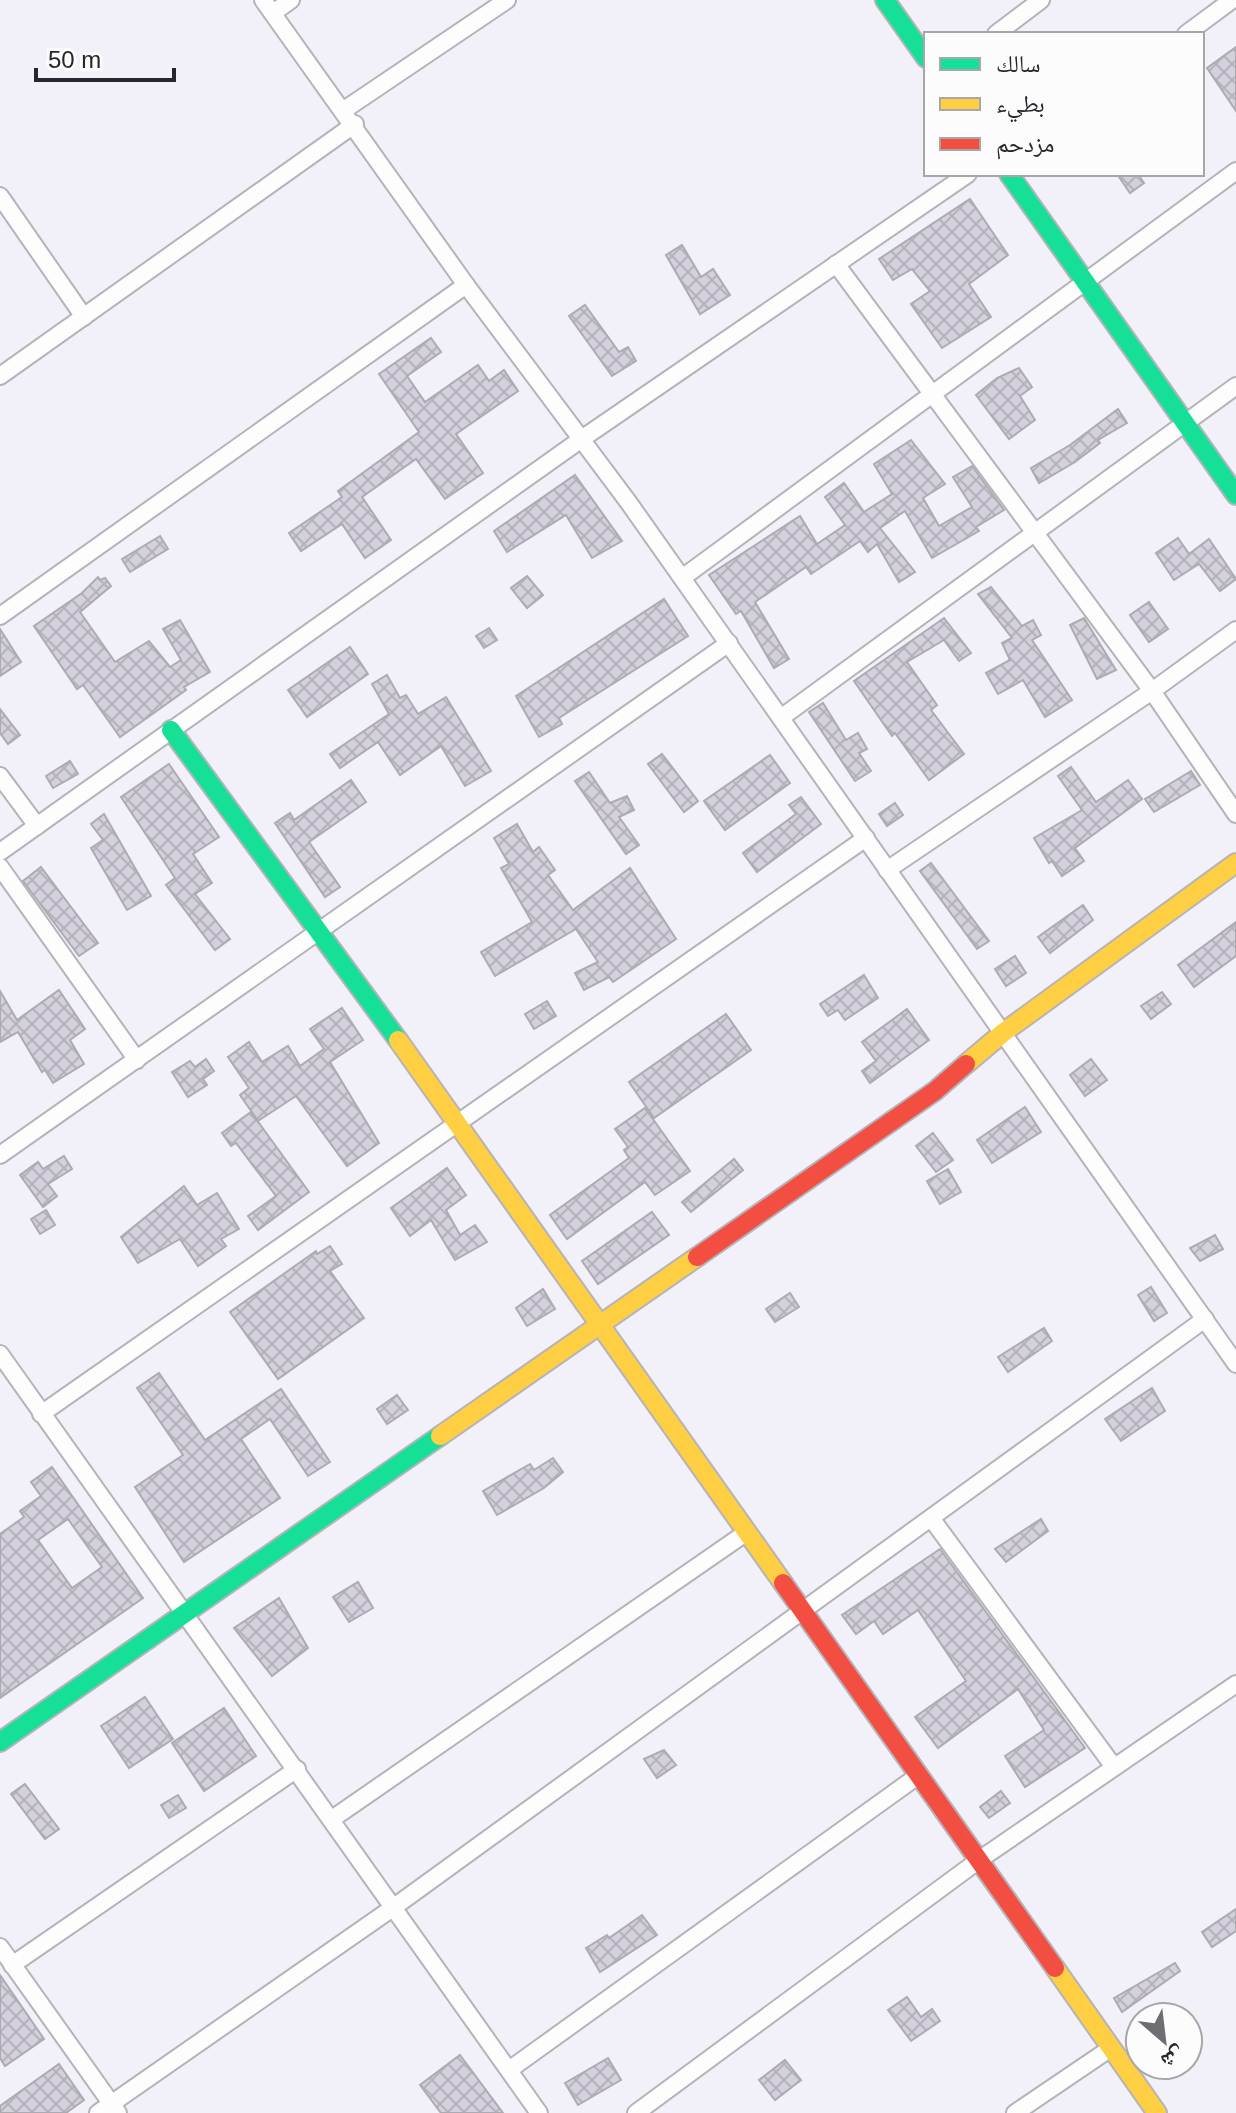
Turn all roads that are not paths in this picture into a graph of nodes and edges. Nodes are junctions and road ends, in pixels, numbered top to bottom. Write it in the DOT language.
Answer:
graph roads {
  1 [pos="291,0"];
  2 [pos="507,0"];
  3 [pos="885,0"];
  4 [pos="1041,0"];
  5 [pos="1232,0"];
  6 [pos="268,7"];
  7 [pos="999,32"];
  8 [pos="1189,32"];
  9 [pos="924,55"];
  10 [pos="344,110"];
  11 [pos="355,124"];
  12 [pos="1236,171"];
  13 [pos="965,176"];
  14 [pos="1010,176"];
  15 [pos="0,196"];
  16 [pos="836,264"];
  17 [pos="1086,283"];
  18 [pos="466,285"];
  19 [pos="84,317"];
  20 [pos="0,376"];
  21 [pos="1236,386"];
  22 [pos="932,395"];
  23 [pos="1187,423"];
  24 [pos="583,438"];
  25 [pos="1236,495"];
  26 [pos="1036,534"];
  27 [pos="682,578"];
  28 [pos="0,616"];
  29 [pos="1236,630"];
  30 [pos="729,643"];
  31 [pos="1152,691"];
  32 [pos="782,717"];
  33 [pos="171,730"];
  34 [pos="0,776"];
  35 [pos="1236,814"];
  36 [pos="37,826"];
  37 [pos="866,838"];
  38 [pos="0,852"];
  39 [pos="1236,863"];
  40 [pos="0,867"];
  41 [pos="887,870"];
  42 [pos="319,934"];
  43 [pos="1004,1032"];
  44 [pos="137,1060"];
  45 [pos="460,1124"];
  46 [pos="0,1155"];
  47 [pos="1205,1319"];
  48 [pos="602,1326"];
  49 [pos="0,1354"];
  50 [pos="1236,1364"];
  51 [pos="41,1414"];
  52 [pos="931,1518"];
  53 [pos="747,1532"];
  54 [pos="803,1612"];
  55 [pos="188,1614"];
  56 [pos="1236,1684"];
  57 [pos="0,1742"];
  58 [pos="1114,1767"];
  59 [pos="297,1769"];
  60 [pos="919,1775"];
  61 [pos="332,1819"];
  62 [pos="979,1860"];
  63 [pos="394,1907"];
  64 [pos="0,1947"];
  65 [pos="12,1965"];
  66 [pos="1111,2048"];
  67 [pos="509,2070"];
  68 [pos="109,2110"];
  69 [pos="539,2113"];
  70 [pos="636,2113"];
  71 [pos="1015,2113"];
  72 [pos="1157,2113"];
  1 -- 6 [label="street"];
  2 -- 10 [label="street"];
  3 -- 9 [label="street"];
  4 -- 7 [label="street"];
  5 -- 8 [label="street"];
  6 -- 10 [label="street"];
  10 -- 11 [label="street"];
  11 -- 18 [label="street"];
  11 -- 19 [label="street"];
  12 -- 17 [label="street"];
  13 -- 16 [label="street"];
  14 -- 17 [label="street"];
  15 -- 19 [label="street"];
  16 -- 22 [label="street"];
  16 -- 24 [label="street"];
  17 -- 22 [label="street"];
  17 -- 23 [label="street"];
  18 -- 24 [label="street"];
  18 -- 28 [label="street"];
  19 -- 20 [label="street"];
  21 -- 23 [label="street"];
  22 -- 26 [label="street"];
  22 -- 27 [label="street"];
  23 -- 25 [label="street"];
  23 -- 26 [label="street"];
  24 -- 27 [label="street"];
  24 -- 33 [label="street"];
  26 -- 31 [label="street"];
  26 -- 32 [label="street"];
  27 -- 30 [label="street"];
  29 -- 31 [label="street"];
  30 -- 32 [label="street"];
  30 -- 42 [label="street"];
  31 -- 35 [label="street"];
  31 -- 41 [label="street"];
  32 -- 37 [label="street"];
  33 -- 36 [label="street"];
  33 -- 42 [label="street"];
  34 -- 36 [label="street"];
  36 -- 38 [label="street"];
  37 -- 41 [label="street"];
  37 -- 45 [label="street"];
  39 -- 43 [label="street"];
  40 -- 44 [label="street"];
  41 -- 43 [label="street"];
  42 -- 44 [label="street"];
  42 -- 45 [label="street"];
  43 -- 47 [label="street"];
  43 -- 48 [label="street"];
  44 -- 46 [label="street"];
  45 -- 48 [label="street"];
  45 -- 51 [label="street"];
  47 -- 50 [label="street"];
  47 -- 52 [label="street"];
  48 -- 53 [label="street"];
  48 -- 55 [label="street"];
  49 -- 51 [label="street"];
  51 -- 55 [label="street"];
  52 -- 54 [label="street"];
  52 -- 58 [label="street"];
  53 -- 54 [label="street"];
  53 -- 61 [label="street"];
  54 -- 60 [label="street"];
  54 -- 63 [label="street"];
  55 -- 57 [label="street"];
  55 -- 59 [label="street"];
  56 -- 58 [label="street"];
  58 -- 62 [label="street"];
  59 -- 61 [label="street"];
  59 -- 65 [label="street"];
  60 -- 62 [label="street"];
  60 -- 67 [label="street"];
  61 -- 63 [label="street"];
  62 -- 66 [label="street"];
  62 -- 70 [label="street"];
  63 -- 67 [label="street"];
  63 -- 68 [label="street"];
  64 -- 65 [label="street"];
  65 -- 68 [label="street"];
  66 -- 71 [label="street"];
  66 -- 72 [label="street"];
  67 -- 69 [label="street"];
}
